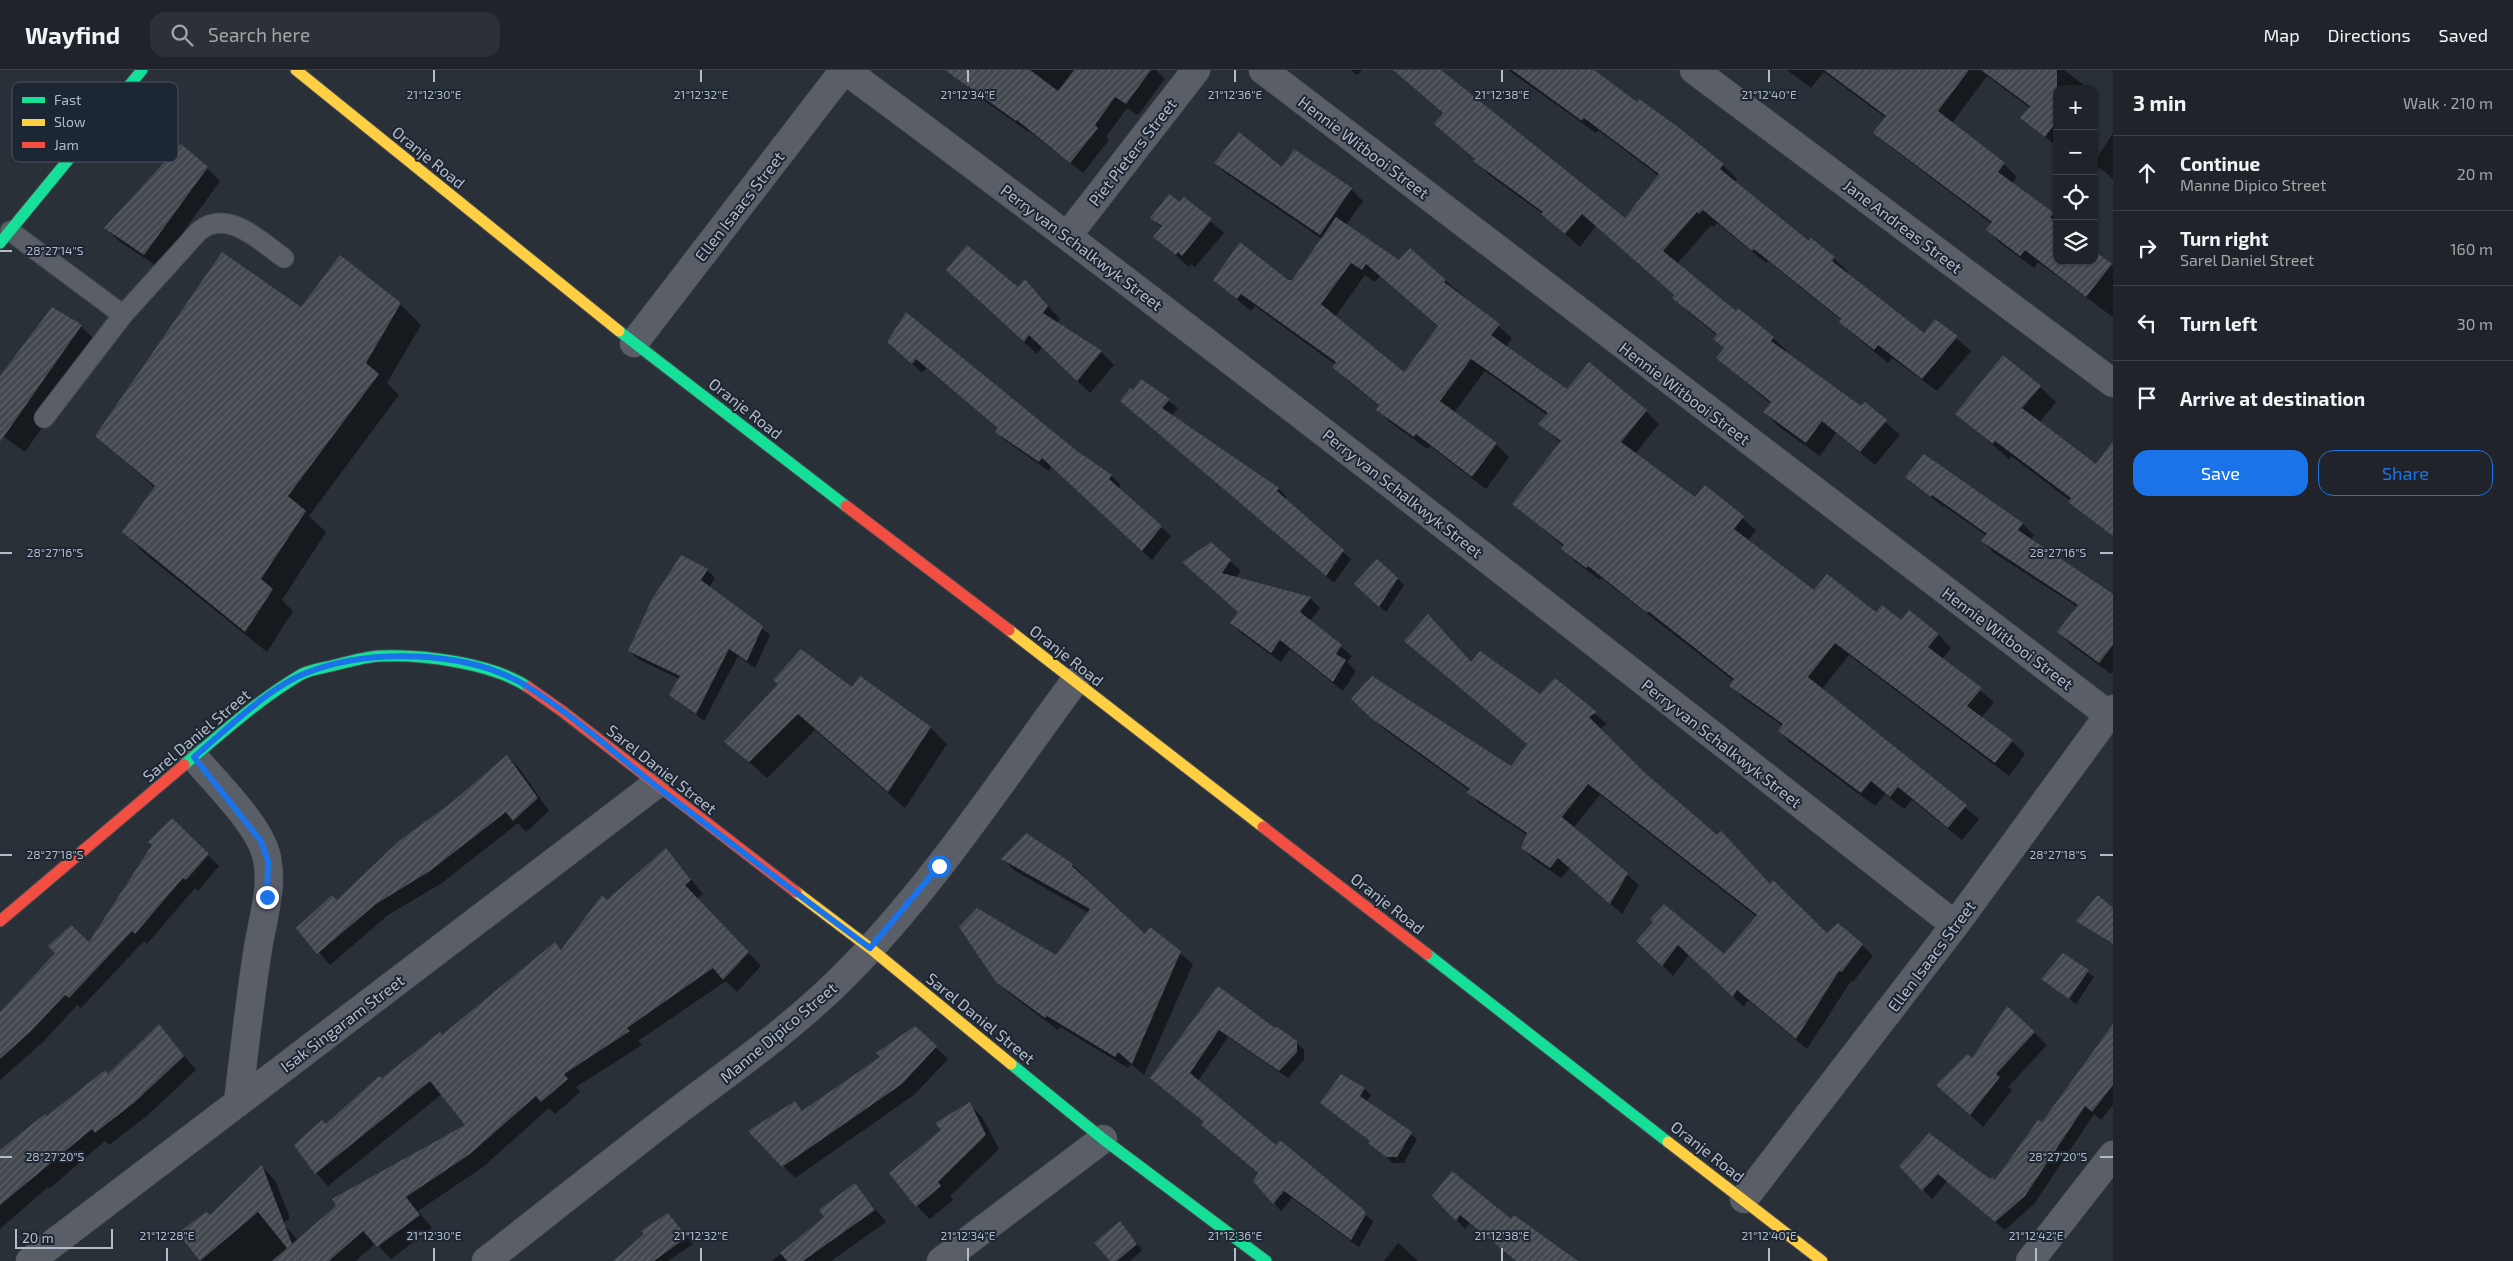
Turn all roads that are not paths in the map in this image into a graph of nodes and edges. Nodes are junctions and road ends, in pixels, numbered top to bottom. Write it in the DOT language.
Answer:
graph roads {
  1 [pos="142,70"];
  2 [pos="296,70"];
  3 [pos="844,70"];
  4 [pos="1196,70"];
  5 [pos="1262,70"];
  6 [pos="1694,70"];
  7 [pos="132,82"];
  8 [pos="67,162"];
  9 [pos="1068,235"];
  10 [pos="5,237"];
  11 [pos="284,258"];
  12 [pos="123,316"];
  13 [pos="634,343"];
  14 [pos="2113,383"];
  15 [pos="44,418"];
  16 [pos="1075,681"];
  17 [pos="2111,712"];
  18 [pos="194,757"];
  19 [pos="655,785"];
  20 [pos="0,921"];
  21 [pos="1955,925"];
  22 [pos="870,948"];
  23 [pos="238,1103"];
  24 [pos="1103,1139"];
  25 [pos="2113,1155"];
  26 [pos="1744,1199"];
  27 [pos="30,1261"];
  28 [pos="486,1261"];
  29 [pos="941,1261"];
  30 [pos="1266,1261"];
  31 [pos="1822,1261"];
  32 [pos="2030,1261"];
  1 -- 7 [label="street"];
  2 -- 13 [label="street, Oranje Road"];
  3 -- 9 [label="street, Perry van Schalkwyk Street"];
  3 -- 13 [label="street, Ellen Isaacs Street"];
  4 -- 9 [label="street, Piet Pieters Street"];
  5 -- 17 [label="street, Hennie Witbooi Street"];
  6 -- 14 [label="street, Jane Andreas Street"];
  8 -- 10 [label="street"];
  9 -- 21 [label="street, Perry van Schalkwyk Street"];
  10 -- 12 [label="lane"];
  11 -- 12 [label="lane"];
  12 -- 15 [label="lane"];
  13 -- 16 [label="street, Oranje Road"];
  16 -- 22 [label="street, Manne Dipico Street"];
  16 -- 26 [label="street, Oranje Road"];
  17 -- 21 [label="street, Ellen Isaacs Street"];
  18 -- 19 [label="street, Sarel Daniel Street"];
  18 -- 20 [label="street, Sarel Daniel Street"];
  18 -- 23 [label="street"];
  19 -- 22 [label="street, Sarel Daniel Street"];
  19 -- 23 [label="street, Isak Singaram Street"];
  21 -- 26 [label="street, Ellen Isaacs Street"];
  22 -- 24 [label="street, Sarel Daniel Street"];
  22 -- 28 [label="street, Manne Dipico Street"];
  23 -- 27 [label="street, Isak Singaram Street"];
  24 -- 29 [label="street"];
  24 -- 30 [label="street, Sarel Daniel Street"];
  25 -- 32 [label="street"];
  26 -- 31 [label="street, Oranje Road"];
}
